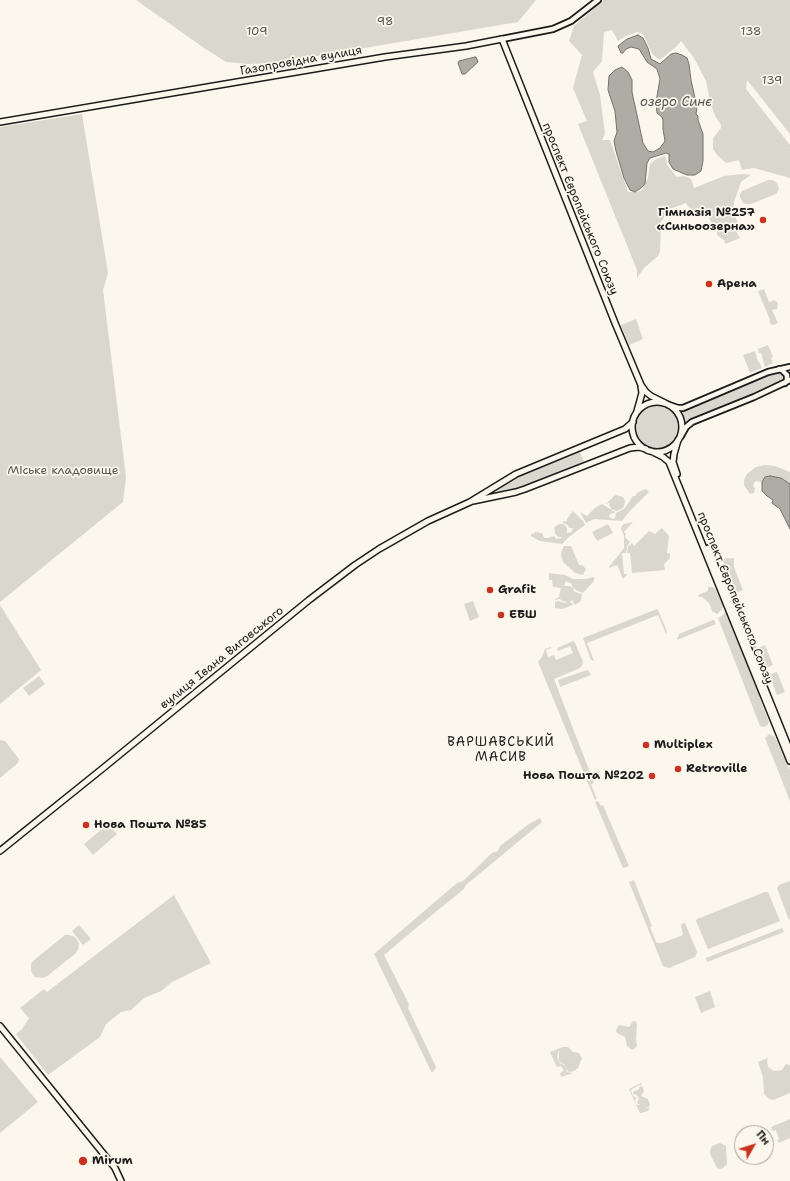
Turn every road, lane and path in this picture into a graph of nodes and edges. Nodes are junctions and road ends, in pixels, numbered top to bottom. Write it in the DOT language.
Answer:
graph roads {
  1 [pos="598,0"];
  2 [pos="502,39"];
  3 [pos="0,122"];
  4 [pos="790,367"];
  5 [pos="779,369"];
  6 [pos="790,380"];
  7 [pos="785,383"];
  8 [pos="641,385"];
  9 [pos="667,404"];
  10 [pos="636,413"];
  11 [pos="633,422"];
  12 [pos="679,438"];
  13 [pos="649,450"];
  14 [pos="470,502"];
  15 [pos="790,751"];
  16 [pos="790,761"];
  17 [pos="0,851"];
  18 [pos="0,1026"];
  19 [pos="121,1181"];
  1 -- 2 [label="street, Газопровідна вулиця"];
  2 -- 3 [label="main road, Газопровідна вулиця"];
  2 -- 8 [label="main road, проспект Європейського Союзу"];
  4 -- 5 [label="street"];
  5 -- 7 [label="street"];
  5 -- 9 [label="street"];
  6 -- 7 [label="street"];
  7 -- 12 [label="street"];
  8 -- 9 [label="main road, проспект Європейського Союзу"];
  8 -- 10 [label="main road, проспект Європейського Союзу"];
  9 -- 10 [label="main road"];
  9 -- 12 [label="main road"];
  10 -- 11 [label="main road"];
  11 -- 13 [label="main road"];
  11 -- 14 [label="main road, вулиця Івана Виговського"];
  12 -- 13 [label="main road"];
  12 -- 15 [label="main road, проспект Європейського Союзу"];
  13 -- 14 [label="main road, вулиця Івана Виговського"];
  13 -- 16 [label="main road, проспект Європейського Союзу"];
  14 -- 17 [label="main road, вулиця Івана Виговського"];
  18 -- 19 [label="main road"];
}
